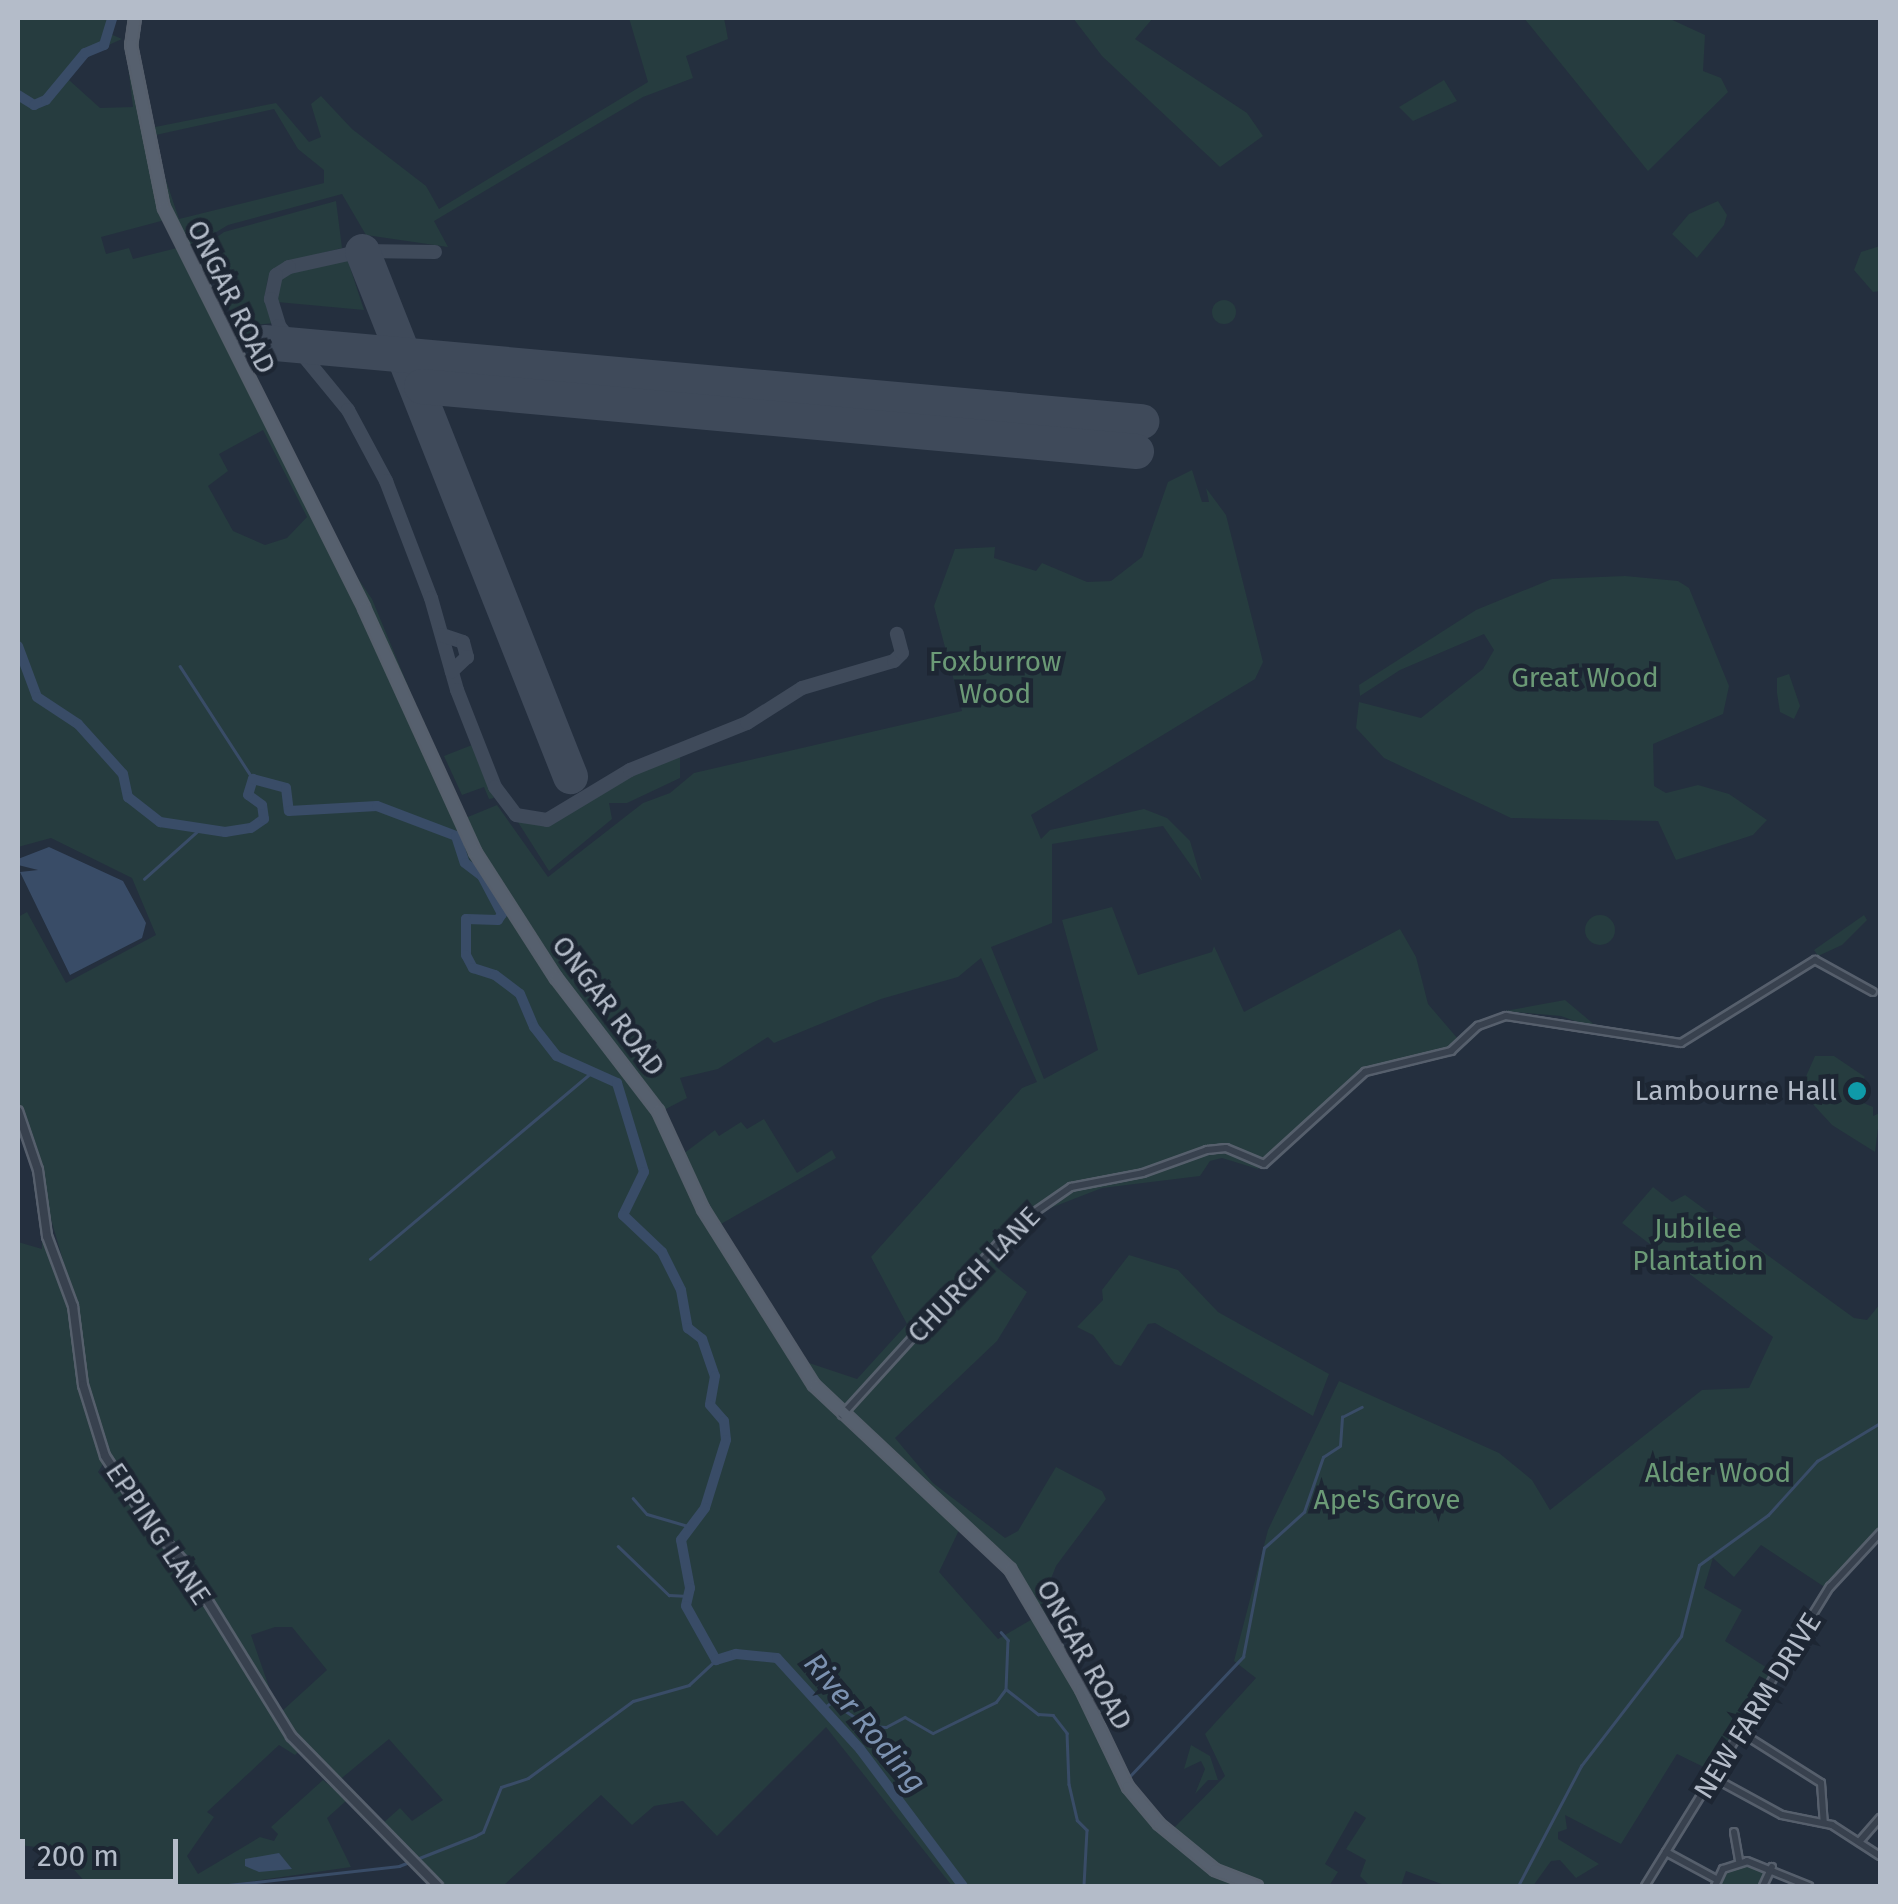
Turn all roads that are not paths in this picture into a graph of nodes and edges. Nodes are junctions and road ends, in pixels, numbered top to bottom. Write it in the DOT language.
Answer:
graph roads {
  1 [pos="135,18"];
  2 [pos="1873,992"];
  3 [pos="18,1112"];
  4 [pos="842,1416"];
  5 [pos="1880,1533"];
  6 [pos="1752,1740"];
  7 [pos="1714,1778"];
  8 [pos="1880,1818"];
  9 [pos="1824,1822"];
  10 [pos="1734,1832"];
  11 [pos="1859,1842"];
  12 [pos="1666,1852"];
  13 [pos="1880,1856"];
  14 [pos="1739,1861"];
  15 [pos="1772,1867"];
  16 [pos="1715,1883"];
  17 [pos="437,1886"];
  18 [pos="1258,1886"];
  19 [pos="1645,1886"];
  20 [pos="1764,1886"];
  21 [pos="1809,1886"];
  1 -- 4 [label="main road, ONGAR ROAD"];
  2 -- 4 [label="street, CHURCH LANE"];
  3 -- 17 [label="street, EPPING LANE"];
  4 -- 18 [label="main road, ONGAR ROAD"];
  5 -- 7 [label="street, NEW FARM DRIVE"];
  6 -- 9 [label="street"];
  7 -- 9 [label="street"];
  7 -- 12 [label="street, NEW FARM DRIVE"];
  8 -- 11 [label="street"];
  9 -- 11 [label="street"];
  10 -- 14 [label="street"];
  11 -- 13 [label="street"];
  12 -- 16 [label="street"];
  12 -- 19 [label="street, NEW FARM DRIVE"];
  14 -- 15 [label="street"];
  14 -- 16 [label="street"];
  15 -- 20 [label="street"];
  15 -- 21 [label="street"];
}
